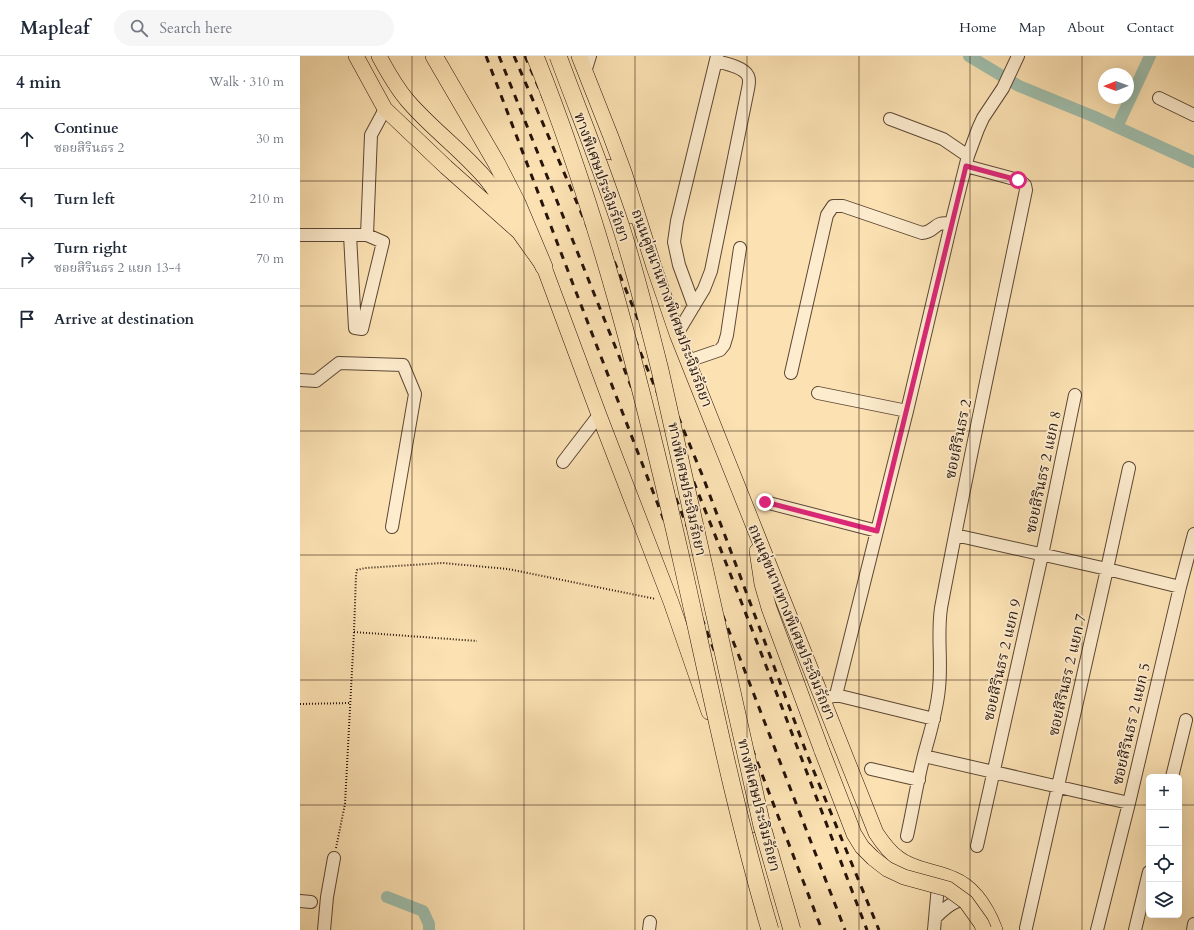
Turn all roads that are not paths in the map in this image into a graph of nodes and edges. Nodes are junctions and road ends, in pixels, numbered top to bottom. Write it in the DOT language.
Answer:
graph roads {
  1 [pos="356,56"];
  2 [pos="379,56"];
  3 [pos="434,56"];
  4 [pos="535,56"];
  5 [pos="566,56"];
  6 [pos="590,56"];
  7 [pos="1018,56"];
  8 [pos="716,58"];
  9 [pos="586,72"];
  10 [pos="1159,98"];
  11 [pos="385,109"];
  12 [pos="1194,115"];
  13 [pos="890,120"];
  14 [pos="967,161"];
  15 [pos="951,224"];
  16 [pos="520,232"];
  17 [pos="300,235"];
  18 [pos="350,235"];
  19 [pos="367,235"];
  20 [pos="740,248"];
  21 [pos="544,267"];
  22 [pos="654,267"];
  23 [pos="694,306"];
  24 [pos="678,334"];
  25 [pos="688,361"];
  26 [pos="791,373"];
  27 [pos="300,380"];
  28 [pos="818,393"];
  29 [pos="1075,395"];
  30 [pos="906,411"];
  31 [pos="599,415"];
  32 [pos="563,462"];
  33 [pos="1129,468"];
  34 [pos="765,502"];
  35 [pos="751,521"];
  36 [pos="392,527"];
  37 [pos="877,531"];
  38 [pos="1194,534"];
  39 [pos="955,535"];
  40 [pos="1042,555"];
  41 [pos="1190,563"];
  42 [pos="1107,570"];
  43 [pos="1180,587"];
  44 [pos="830,697"];
  45 [pos="934,720"];
  46 [pos="1186,720"];
  47 [pos="924,756"];
  48 [pos="871,769"];
  49 [pos="993,772"];
  50 [pos="1173,774"];
  51 [pos="919,780"];
  52 [pos="1057,788"];
  53 [pos="1129,803"];
  54 [pos="907,836"];
  55 [pos="977,846"];
  56 [pos="334,858"];
  57 [pos="932,872"];
  58 [pos="1147,882"];
  59 [pos="982,903"];
  60 [pos="936,917"];
  61 [pos="1194,924"];
  62 [pos="781,928"];
  63 [pos="1026,928"];
  64 [pos="324,930"];
  65 [pos="759,930"];
  66 [pos="934,930"];
  67 [pos="984,930"];
  68 [pos="995,930"];
  69 [pos="1097,930"];
  70 [pos="1135,930"];
  71 [pos="1193,930"];
  1 -- 11 [label="main road"];
  2 -- 16 [label="main road"];
  3 -- 21 [label="highway"];
  4 -- 62 [label="highway, ทางพิเศษประจิมรัถยา, bridge"];
  5 -- 9 [label="main road, ถนนคู่ขนานทางพิเศษประจิมรัถยา"];
  5 -- 22 [label="main road"];
  5 -- 62 [label="highway, ทางพิเศษประจิมรัถยา, bridge"];
  6 -- 9 [label="street"];
  7 -- 14 [label="street"];
  8 -- 23 [label="street"];
  8 -- 23 [label="street"];
  9 -- 22 [label="main road, ถนนคู่ขนานทางพิเศษประจิมรัถยา"];
  10 -- 12 [label="street"];
  11 -- 16 [label="main road"];
  11 -- 19 [label="street"];
  13 -- 14 [label="street"];
  14 -- 15 [label="street"];
  14 -- 39 [label="street, ซอยสิรินธร 2"];
  15 -- 26 [label="street"];
  15 -- 30 [label="street"];
  16 -- 21 [label="main road"];
  17 -- 18 [label="street"];
  18 -- 19 [label="street"];
  18 -- 19 [label="street"];
  20 -- 25 [label="street"];
  21 -- 31 [label="main road"];
  22 -- 24 [label="main road, ถนนคู่ขนานทางพิเศษประจิมรัถยา"];
  23 -- 24 [label="street"];
  24 -- 25 [label="main road, ถนนคู่ขนานทางพิเศษประจิมรัถยา"];
  25 -- 35 [label="main road, ถนนคู่ขนานทางพิเศษประจิมรัถยา"];
  27 -- 36 [label="street"];
  28 -- 30 [label="street"];
  29 -- 40 [label="street, ซอยสิรินธร 2 แยก 8"];
  30 -- 37 [label="street"];
  31 -- 32 [label="street"];
  31 -- 62 [label="main road"];
  33 -- 42 [label="street, ซอยสิรินธร 2 แยก 7"];
  34 -- 37 [label="street"];
  35 -- 44 [label="main road, ถนนคู่ขนานทางพิเศษประจิมรัถยา"];
  35 -- 67 [label="main road, bridge"];
  37 -- 44 [label="street"];
  38 -- 41 [label="street, ซอยสิรินธร 2 แยก 5"];
  39 -- 40 [label="street"];
  39 -- 45 [label="street"];
  40 -- 42 [label="street"];
  40 -- 49 [label="street, ซอยสิรินธร 2 แยก 9"];
  41 -- 43 [label="street, ซอยสิรินธร 2 แยก 5"];
  42 -- 43 [label="street"];
  42 -- 52 [label="street, ซอยสิรินธร 2 แยก 7"];
  43 -- 53 [label="street, ซอยสิรินธร 2 แยก 5"];
  44 -- 45 [label="street"];
  44 -- 57 [label="main road, ถนนคู่ขนานทางพิเศษประจิมรัถยา"];
  45 -- 47 [label="street"];
  46 -- 50 [label="street"];
  47 -- 49 [label="street, ซอยสิรินธร 2 แยก 5"];
  47 -- 51 [label="street"];
  48 -- 51 [label="street"];
  49 -- 52 [label="street, ซอยสิรินธร 2 แยก 5"];
  49 -- 55 [label="street, ซอยสิรินธร 2 แยก 9"];
  51 -- 54 [label="street"];
  52 -- 53 [label="street, ซอยสิรินธร 2 แยก 5"];
  52 -- 63 [label="street, ซอยสิรินธร 2 แยก 7"];
  53 -- 69 [label="street"];
  56 -- 64 [label="street"];
  57 -- 59 [label="main road, ถนนคู่ขนานทางพิเศษประจิมรัถยา"];
  57 -- 60 [label="street"];
  58 -- 70 [label="street"];
  59 -- 60 [label="street"];
  59 -- 68 [label="main road, ถนนคู่ขนานทางพิเศษประจิมรัถยา"];
  60 -- 66 [label="street"];
  61 -- 71 [label="street"];
  62 -- 65 [label="street"];
}
